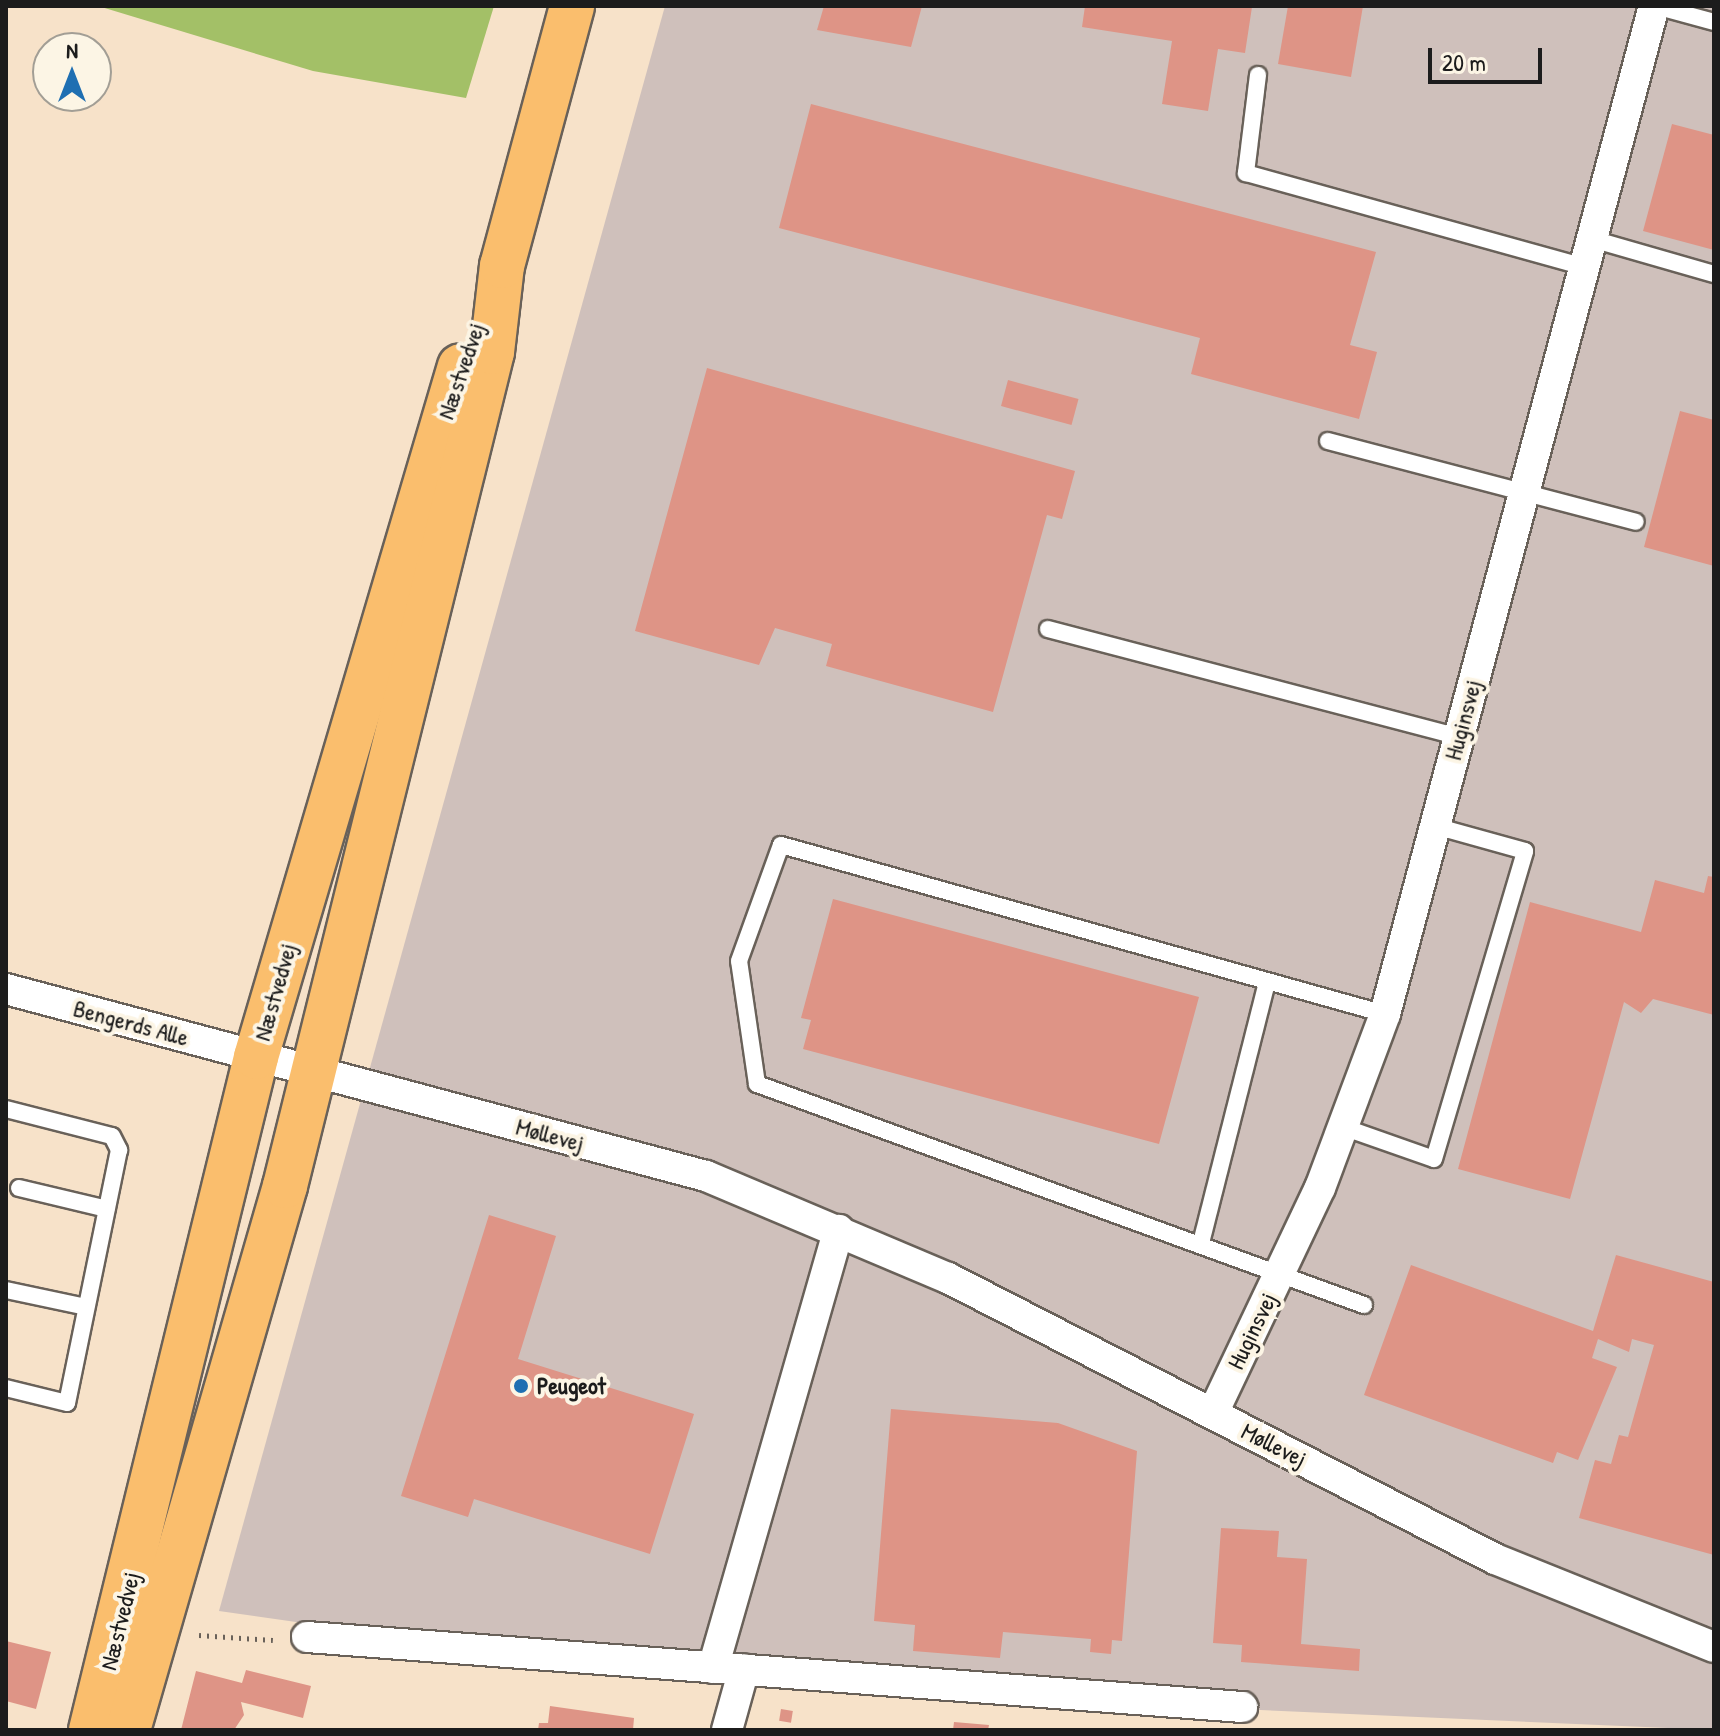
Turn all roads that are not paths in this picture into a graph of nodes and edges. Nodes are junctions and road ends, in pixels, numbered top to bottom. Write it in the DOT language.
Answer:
graph roads {
  1 [pos="572,6"];
  2 [pos="1655,6"];
  3 [pos="1714,22"];
  4 [pos="1258,75"];
  5 [pos="1588,253"];
  6 [pos="502,266"];
  7 [pos="1714,274"];
  8 [pos="1328,441"];
  9 [pos="1523,497"];
  10 [pos="1636,522"];
  11 [pos="1048,629"];
  12 [pos="1459,737"];
  13 [pos="1435,826"];
  14 [pos="1267,983"];
  15 [pos="6,989"];
  16 [pos="1385,1014"];
  17 [pos="256,1057"];
  18 [pos="314,1072"];
  19 [pos="6,1109"];
  20 [pos="1343,1127"];
  21 [pos="19,1188"];
  22 [pos="107,1209"];
  23 [pos="839,1230"];
  24 [pos="1201,1243"];
  25 [pos="1281,1271"];
  26 [pos="6,1290"];
  27 [pos="1364,1305"];
  28 [pos="86,1307"];
  29 [pos="6,1388"];
  30 [pos="1213,1413"];
  31 [pos="307,1637"];
  32 [pos="1714,1647"];
  33 [pos="713,1668"];
  34 [pos="744,1669"];
  35 [pos="1242,1707"];
  36 [pos="91,1730"];
  37 [pos="128,1730"];
  38 [pos="727,1730"];
  1 -- 6 [label="main road, Næstvedvej"];
  2 -- 3 [label="lane"];
  2 -- 5 [label="street, Huginsvej"];
  4 -- 5 [label="lane"];
  5 -- 7 [label="lane"];
  5 -- 9 [label="street, Huginsvej"];
  6 -- 17 [label="main road, Næstvedvej"];
  6 -- 18 [label="main road, Næstvedvej"];
  8 -- 9 [label="lane"];
  9 -- 10 [label="lane"];
  9 -- 12 [label="street, Huginsvej"];
  11 -- 12 [label="lane"];
  12 -- 13 [label="street, Huginsvej"];
  13 -- 16 [label="street, Huginsvej"];
  13 -- 20 [label="lane"];
  14 -- 16 [label="lane"];
  14 -- 24 [label="lane"];
  14 -- 24 [label="lane"];
  15 -- 17 [label="street, Bengerds Alle"];
  16 -- 20 [label="street, Huginsvej"];
  17 -- 18 [label="street, Møllevej"];
  17 -- 36 [label="main road, Næstvedvej"];
  18 -- 23 [label="street, Møllevej"];
  18 -- 37 [label="main road, Næstvedvej"];
  19 -- 22 [label="lane"];
  20 -- 25 [label="street, Huginsvej"];
  21 -- 22 [label="lane"];
  22 -- 28 [label="lane"];
  23 -- 30 [label="street, Møllevej"];
  23 -- 33 [label="street"];
  24 -- 25 [label="lane"];
  25 -- 27 [label="lane"];
  25 -- 30 [label="street, Huginsvej"];
  26 -- 28 [label="lane"];
  28 -- 29 [label="lane"];
  30 -- 32 [label="street, Møllevej"];
  31 -- 33 [label="street"];
  33 -- 34 [label="street"];
  34 -- 35 [label="street"];
  34 -- 38 [label="street"];
}
